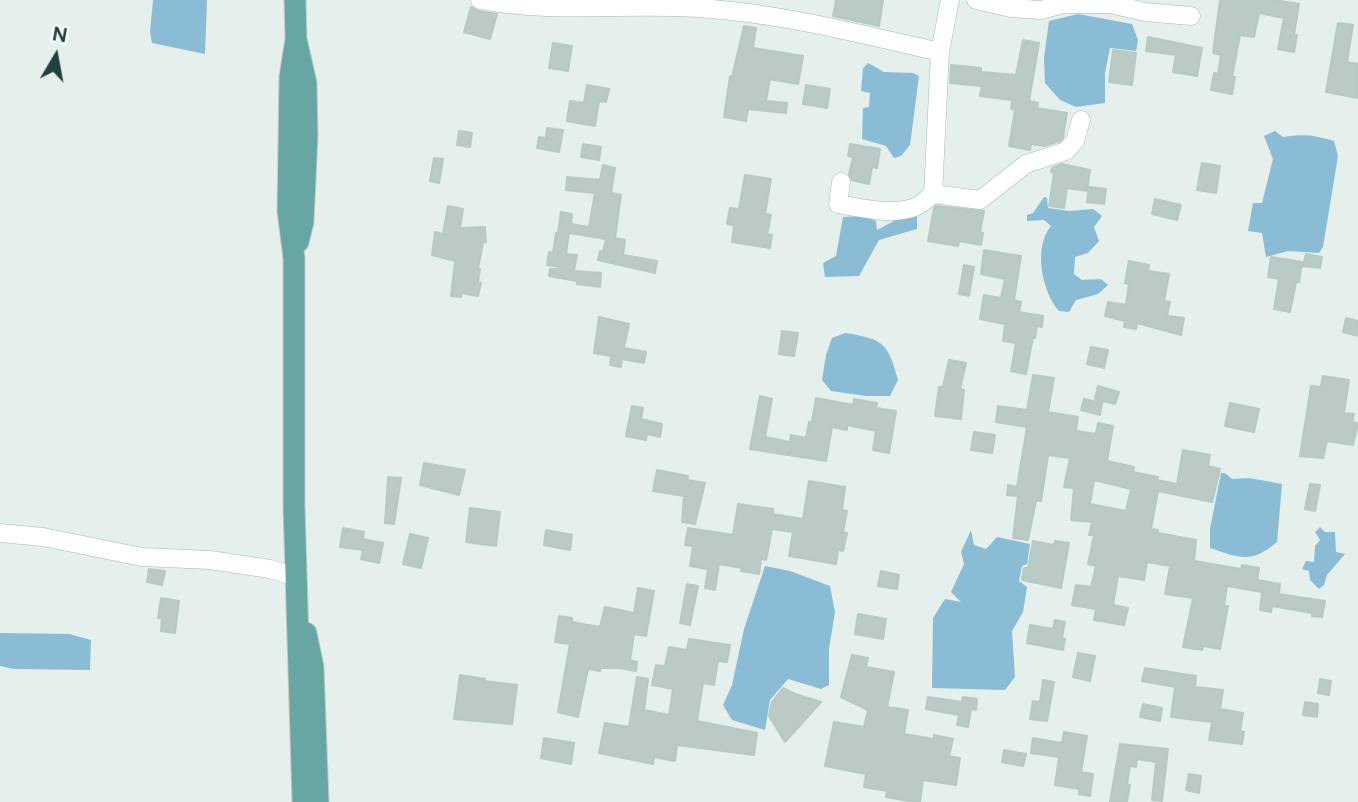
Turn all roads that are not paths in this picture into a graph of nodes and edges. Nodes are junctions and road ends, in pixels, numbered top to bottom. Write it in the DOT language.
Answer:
graph roads {
  1 [pos="295,0"];
  2 [pos="480,0"];
  3 [pos="950,0"];
  4 [pos="976,0"];
  5 [pos="1191,16"];
  6 [pos="940,52"];
  7 [pos="1081,120"];
  8 [pos="841,182"];
  9 [pos="933,194"];
  10 [pos="0,533"];
  11 [pos="297,577"];
  12 [pos="298,608"];
  13 [pos="303,802"];
  14 [pos="318,802"];
  1 -- 11 [label="main road"];
  2 -- 6 [label="street"];
  3 -- 6 [label="street"];
  4 -- 5 [label="street"];
  6 -- 9 [label="street"];
  7 -- 9 [label="street"];
  8 -- 9 [label="street"];
  10 -- 11 [label="street"];
  11 -- 12 [label="main road"];
  12 -- 13 [label="main road"];
  12 -- 14 [label="main road"];
}
